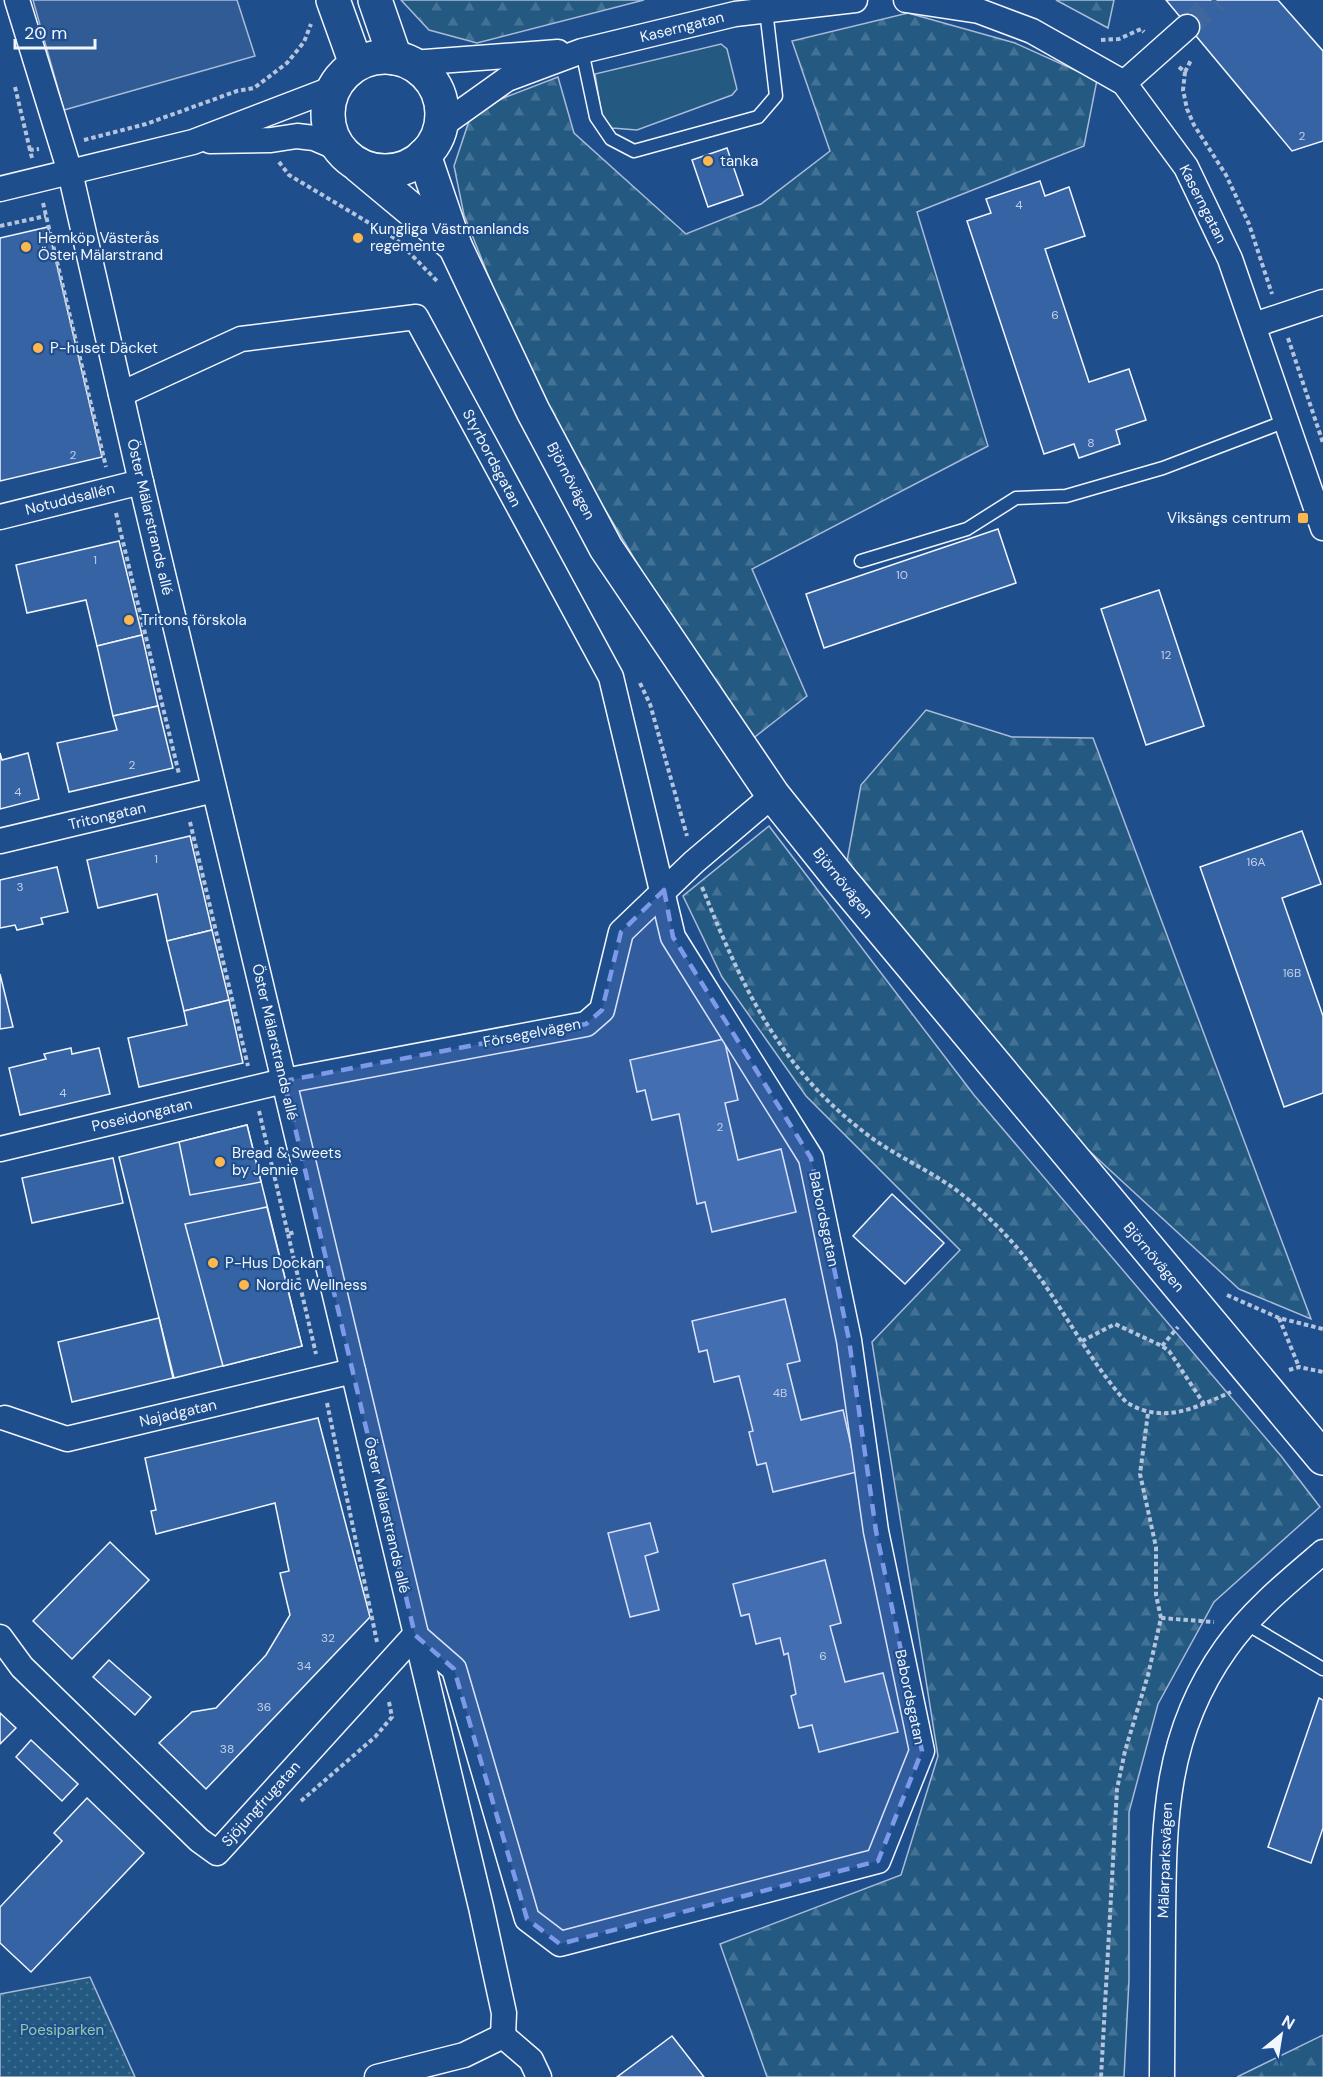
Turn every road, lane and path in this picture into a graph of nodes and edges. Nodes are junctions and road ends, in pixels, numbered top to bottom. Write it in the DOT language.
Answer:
graph roads {
  1 [pos="17,0"];
  2 [pos="375,0"];
  3 [pos="855,0"];
  4 [pos="906,0"];
  5 [pos="322,10"];
  6 [pos="766,10"];
  7 [pos="1187,27"];
  8 [pos="1094,37"];
  9 [pos="1162,50"];
  10 [pos="582,51"];
  11 [pos="404,60"];
  12 [pos="356,64"];
  13 [pos="1124,83"];
  14 [pos="254,88"];
  15 [pos="334,88"];
  16 [pos="262,115"];
  17 [pos="441,126"];
  18 [pos="270,140"];
  19 [pos="192,142"];
  20 [pos="63,145"];
  21 [pos="424,155"];
  22 [pos="348,156"];
  23 [pos="70,172"];
  24 [pos="37,180"];
  25 [pos="0,189"];
  26 [pos="46,216"];
  27 [pos="0,226"];
  28 [pos="455,246"];
  29 [pos="442,288"];
  30 [pos="1323,302"];
  31 [pos="1254,325"];
  32 [pos="121,394"];
  33 [pos="1286,421"];
  34 [pos="141,482"];
  35 [pos="111,489"];
  36 [pos="0,517"];
  37 [pos="1323,528"];
  38 [pos="861,561"];
  39 [pos="640,682"];
  40 [pos="214,790"];
  41 [pos="773,795"];
  42 [pos="184,797"];
  43 [pos="0,841"];
  44 [pos="694,862"];
  45 [pos="664,890"];
  46 [pos="284,1081"];
  47 [pos="253,1089"];
  48 [pos="0,1149"];
  49 [pos="319,1224"];
  50 [pos="288,1234"];
  51 [pos="1226,1295"];
  52 [pos="1279,1318"];
  53 [pos="1179,1326"];
  54 [pos="1323,1329"];
  55 [pos="1082,1341"];
  56 [pos="1161,1346"];
  57 [pos="1299,1367"];
  58 [pos="353,1371"];
  59 [pos="1280,1372"];
  60 [pos="1323,1372"];
  61 [pos="321,1380"];
  62 [pos="1241,1388"];
  63 [pos="1204,1404"];
  64 [pos="1148,1413"];
  65 [pos="2,1415"];
  66 [pos="1323,1458"];
  67 [pos="1323,1552"];
  68 [pos="1161,1618"];
  69 [pos="1247,1624"];
  70 [pos="415,1635"];
  71 [pos="0,1639"];
  72 [pos="378,1648"];
  73 [pos="1323,1669"];
  74 [pos="387,1694"];
  75 [pos="293,1808"];
  76 [pos="503,2036"];
  77 [pos="377,2077"];
  78 [pos="539,2077"];
  79 [pos="1101,2077"];
  80 [pos="1162,2077"];
  1 -- 20 [label="street, Öster Mälarstrands allé"];
  2 -- 11 [label="main road"];
  3 -- 6 [label="street, Kaserngatan"];
  4 -- 13 [label="street, Kaserngatan"];
  5 -- 12 [label="main road"];
  5 -- 14 [label="path"];
  6 -- 10 [label="street, Kaserngatan"];
  6 -- 10 [label="lane"];
  7 -- 9 [label="street"];
  8 -- 9 [label="path"];
  9 -- 13 [label="street"];
  10 -- 11 [label="street, Kaserngatan"];
  10 -- 17 [label="street, Kaserngatan"];
  11 -- 12 [label="main road"];
  11 -- 17 [label="main road"];
  12 -- 15 [label="main road"];
  13 -- 31 [label="street, Kaserngatan"];
  14 -- 16 [label="path"];
  14 -- 20 [label="path"];
  15 -- 16 [label="street"];
  15 -- 22 [label="main road"];
  16 -- 19 [label="street"];
  17 -- 21 [label="main road"];
  18 -- 19 [label="street"];
  18 -- 22 [label="street"];
  18 -- 29 [label="path"];
  19 -- 23 [label="street"];
  20 -- 23 [label="street, Öster Mälarstrands allé"];
  20 -- 24 [label="path"];
  21 -- 22 [label="main road"];
  21 -- 28 [label="main road, Björnövägen"];
  22 -- 28 [label="main road, Björnövägen"];
  23 -- 24 [label="street"];
  23 -- 32 [label="street, Öster Mälarstrands allé"];
  24 -- 25 [label="street"];
  24 -- 26 [label="path"];
  26 -- 27 [label="path"];
  26 -- 35 [label="path"];
  28 -- 41 [label="main road, Björnövägen"];
  30 -- 31 [label="street"];
  31 -- 33 [label="street, Kaserngatan"];
  32 -- 34 [label="street, Öster Mälarstrands allé"];
  32 -- 45 [label="street, Styrbordsgatan"];
  33 -- 37 [label="street, Kaserngatan"];
  33 -- 38 [label="lane"];
  34 -- 35 [label="street, Notuddsallén"];
  34 -- 40 [label="street, Öster Mälarstrands allé"];
  35 -- 36 [label="street, Notuddsallén"];
  35 -- 42 [label="path"];
  39 -- 44 [label="path"];
  40 -- 42 [label="street, Tritongatan"];
  40 -- 46 [label="street, Öster Mälarstrands allé"];
  41 -- 44 [label="street, Försegelvägen"];
  41 -- 66 [label="main road, Björnövägen"];
  42 -- 43 [label="street, Tritongatan"];
  42 -- 47 [label="path"];
  44 -- 45 [label="street, Försegelvägen"];
  44 -- 55 [label="path"];
  45 -- 46 [label="street, Försegelvägen"];
  45 -- 70 [label="street, Babordsgatan"];
  46 -- 47 [label="street, Poseidongatan"];
  46 -- 49 [label="street, Öster Mälarstrands allé"];
  47 -- 48 [label="street, Poseidongatan"];
  47 -- 50 [label="path"];
  49 -- 50 [label="path"];
  49 -- 58 [label="street, Öster Mälarstrands allé"];
  50 -- 61 [label="path"];
  51 -- 52 [label="path"];
  52 -- 54 [label="path"];
  52 -- 57 [label="path"];
  53 -- 56 [label="path"];
  55 -- 56 [label="path"];
  55 -- 64 [label="path"];
  56 -- 63 [label="path"];
  57 -- 59 [label="path"];
  57 -- 60 [label="path"];
  58 -- 61 [label="street, Najadgatan"];
  58 -- 70 [label="street, Öster Mälarstrands allé"];
  61 -- 65 [label="street, Najadgatan"];
  61 -- 72 [label="path"];
  62 -- 63 [label="path"];
  63 -- 64 [label="path"];
  64 -- 68 [label="path"];
  67 -- 69 [label="street, Mälarparksvägen"];
  68 -- 69 [label="path"];
  68 -- 79 [label="path"];
  69 -- 73 [label="lane"];
  69 -- 80 [label="street, Mälarparksvägen"];
  70 -- 71 [label="street, Sjöjungfrugatan"];
  70 -- 76 [label="street, Öster Mälarstrands allé"];
  74 -- 75 [label="path"];
  76 -- 77 [label="street"];
  76 -- 78 [label="street"];
}
